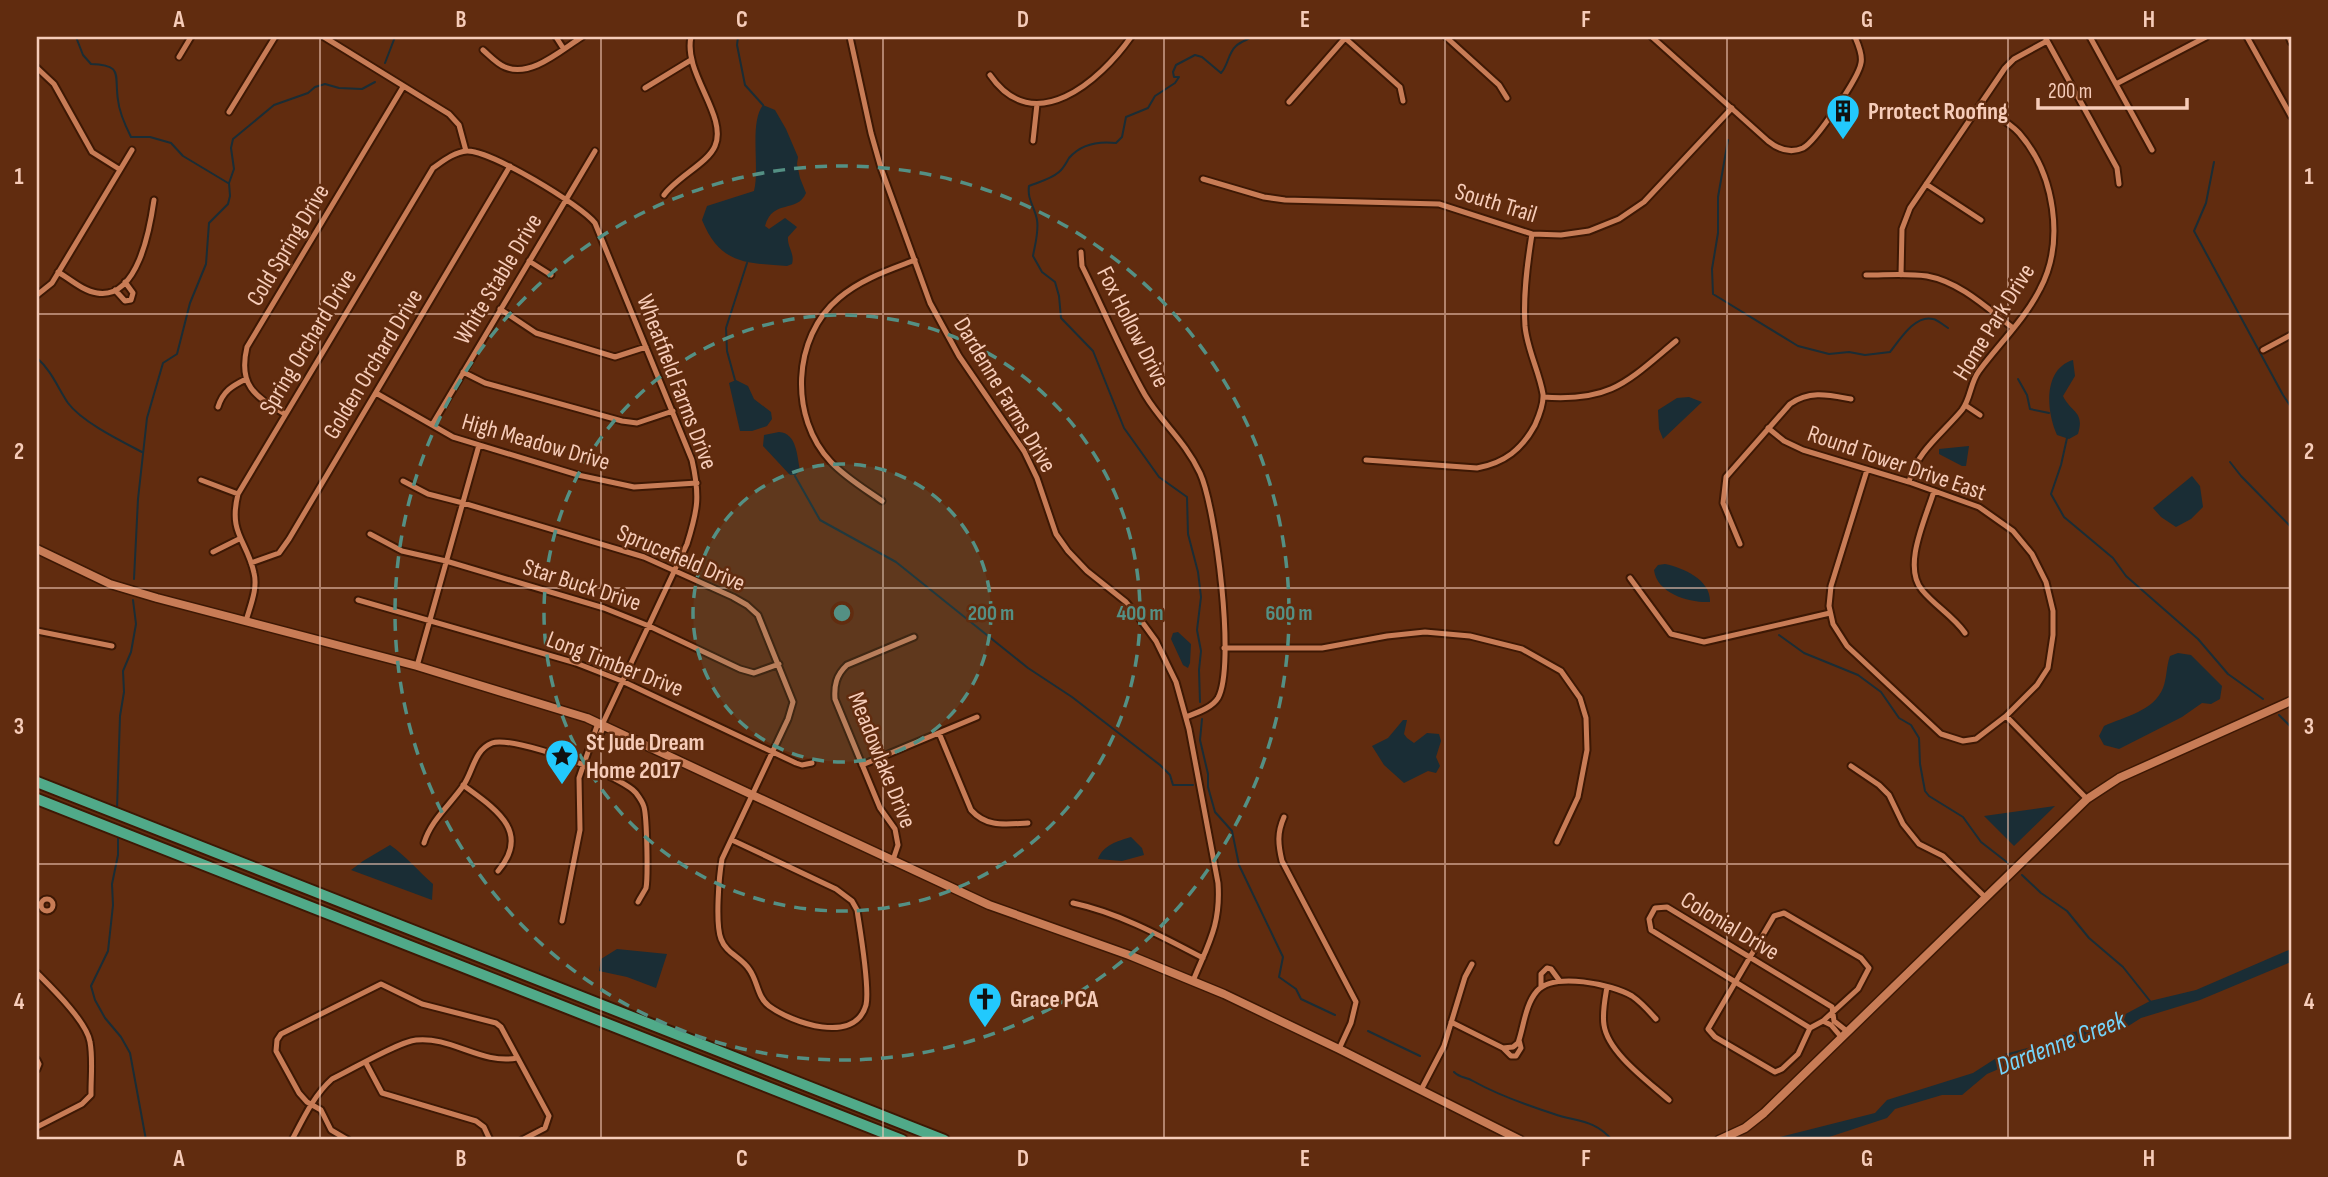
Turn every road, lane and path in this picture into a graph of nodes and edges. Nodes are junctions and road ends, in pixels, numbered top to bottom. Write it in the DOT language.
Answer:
graph roads {
  1 [pos="191,37"];
  2 [pos="275,37"];
  3 [pos="324,37"];
  4 [pos="556,37"];
  5 [pos="582,37"];
  6 [pos="691,37"];
  7 [pos="850,37"];
  8 [pos="1131,37"];
  9 [pos="1346,37"];
  10 [pos="1446,37"];
  11 [pos="1652,37"];
  12 [pos="1855,37"];
  13 [pos="2091,37"];
  14 [pos="2206,37"];
  15 [pos="2248,37"];
  16 [pos="2289,37"];
  17 [pos="2046,39"];
  18 [pos="2291,42"];
  19 [pos="563,48"];
  20 [pos="482,50"];
  21 [pos="179,57"];
  22 [pos="691,61"];
  23 [pos="37,68"];
  24 [pos="990,75"];
  25 [pos="2116,84"];
  26 [pos="403,87"];
  27 [pos="645,88"];
  28 [pos="1507,98"];
  29 [pos="1403,101"];
  30 [pos="1289,102"];
  31 [pos="1037,104"];
  32 [pos="1980,105"];
  33 [pos="1732,107"];
  34 [pos="229,112"];
  35 [pos="2291,116"];
  36 [pos="1033,141"];
  37 [pos="132,150"];
  38 [pos="595,150"];
  39 [pos="2152,150"];
  40 [pos="466,151"];
  41 [pos="510,166"];
  42 [pos="119,169"];
  43 [pos="1203,179"];
  44 [pos="1926,184"];
  45 [pos="2119,184"];
  46 [pos="664,195"];
  47 [pos="154,200"];
  48 [pos="565,200"];
  49 [pos="1981,220"];
  50 [pos="1532,234"];
  51 [pos="1081,252"];
  52 [pos="915,260"];
  53 [pos="529,261"];
  54 [pos="58,272"];
  55 [pos="551,275"];
  56 [pos="1866,275"];
  57 [pos="1901,275"];
  58 [pos="125,282"];
  59 [pos="115,290"];
  60 [pos="37,295"];
  61 [pos="500,309"];
  62 [pos="2013,328"];
  63 [pos="2291,335"];
  64 [pos="1676,341"];
  65 [pos="646,346"];
  66 [pos="2263,350"];
  67 [pos="463,372"];
  68 [pos="246,379"];
  69 [pos="376,393"];
  70 [pos="1543,397"];
  71 [pos="1851,399"];
  72 [pos="1965,405"];
  73 [pos="218,407"];
  74 [pos="673,411"];
  75 [pos="285,414"];
  76 [pos="1980,415"];
  77 [pos="432,425"];
  78 [pos="1768,428"];
  79 [pos="479,445"];
  80 [pos="1366,460"];
  81 [pos="1867,470"];
  82 [pos="201,480"];
  83 [pos="403,481"];
  84 [pos="1909,482"];
  85 [pos="697,483"];
  86 [pos="1934,491"];
  87 [pos="238,494"];
  88 [pos="882,501"];
  89 [pos="463,503"];
  90 [pos="370,534"];
  91 [pos="239,539"];
  92 [pos="1740,544"];
  93 [pos="37,549"];
  94 [pos="213,552"];
  95 [pos="446,561"];
  96 [pos="251,563"];
  97 [pos="675,571"];
  98 [pos="1630,578"];
  99 [pos="358,600"];
  100 [pos="1830,613"];
  101 [pos="246,621"];
  102 [pos="430,622"];
  103 [pos="649,626"];
  104 [pos="37,631"];
  105 [pos="1965,633"];
  106 [pos="914,637"];
  107 [pos="112,646"];
  108 [pos="1224,648"];
  109 [pos="779,664"];
  110 [pos="417,666"];
  111 [pos="622,681"];
  112 [pos="2291,701"];
  113 [pos="2006,716"];
  114 [pos="977,717"];
  115 [pos="1186,717"];
  116 [pos="602,725"];
  117 [pos="939,733"];
  118 [pos="772,752"];
  119 [pos="812,763"];
  120 [pos="862,765"];
  121 [pos="583,766"];
  122 [pos="1851,766"];
  123 [pos="37,782"];
  124 [pos="463,785"];
  125 [pos="753,794"];
  126 [pos="37,799"];
  127 [pos="2087,799"];
  128 [pos="1284,817"];
  129 [pos="1028,822"];
  130 [pos="732,840"];
  131 [pos="1557,842"];
  132 [pos="424,843"];
  133 [pos="893,860"];
  134 [pos="498,871"];
  135 [pos="1986,898"];
  136 [pos="638,902"];
  137 [pos="1073,903"];
  138 [pos="562,920"];
  139 [pos="1203,958"];
  140 [pos="1750,958"];
  141 [pos="1472,964"];
  142 [pos="37,974"];
  143 [pos="1193,981"];
  144 [pos="1559,981"];
  145 [pos="1734,981"];
  146 [pos="1607,986"];
  147 [pos="1541,987"];
  148 [pos="1833,1012"];
  149 [pos="1656,1019"];
  150 [pos="1823,1021"];
  151 [pos="1451,1023"];
  152 [pos="1810,1028"];
  153 [pos="1845,1035"];
  154 [pos="1339,1049"];
  155 [pos="517,1058"];
  156 [pos="37,1060"];
  157 [pos="366,1063"];
  158 [pos="37,1069"];
  159 [pos="1421,1090"];
  160 [pos="1669,1100"];
  161 [pos="312,1105"];
  162 [pos="37,1127"];
  163 [pos="292,1140"];
  164 [pos="348,1140"];
  165 [pos="490,1140"];
  166 [pos="522,1140"];
  167 [pos="902,1140"];
  168 [pos="944,1140"];
  169 [pos="1520,1140"];
  170 [pos="1718,1140"];
  1 -- 21 [label="street"];
  2 -- 34 [label="street"];
  3 -- 26 [label="street"];
  4 -- 19 [label="street"];
  5 -- 19 [label="street"];
  6 -- 22 [label="street"];
  7 -- 52 [label="street, Dardenne Farms Drive"];
  8 -- 31 [label="street"];
  9 -- 29 [label="street"];
  9 -- 30 [label="street"];
  10 -- 28 [label="street"];
  11 -- 33 [label="street"];
  12 -- 33 [label="street"];
  13 -- 25 [label="street"];
  14 -- 25 [label="street"];
  15 -- 35 [label="street"];
  16 -- 18 [label="street"];
  17 -- 32 [label="street"];
  17 -- 45 [label="street"];
  19 -- 20 [label="street"];
  22 -- 27 [label="street"];
  22 -- 46 [label="street"];
  23 -- 42 [label="street"];
  24 -- 31 [label="street"];
  25 -- 39 [label="street"];
  26 -- 40 [label="street"];
  26 -- 68 [label="street, Cold Spring Drive"];
  31 -- 36 [label="street"];
  32 -- 44 [label="street"];
  32 -- 62 [label="street, Home Park Drive"];
  33 -- 50 [label="street, South Trail"];
  37 -- 42 [label="street"];
  38 -- 48 [label="street, White Stable Drive"];
  40 -- 41 [label="street"];
  40 -- 75 [label="street, Spring Orchard Drive"];
  41 -- 48 [label="street, Wheatfield Farms Drive"];
  41 -- 69 [label="street, Golden Orchard Drive"];
  42 -- 54 [label="street"];
  43 -- 50 [label="street, South Trail"];
  44 -- 49 [label="street"];
  44 -- 57 [label="street"];
  47 -- 58 [label="street"];
  48 -- 53 [label="street, White Stable Drive"];
  48 -- 65 [label="street, Wheatfield Farms Drive"];
  50 -- 70 [label="street"];
  51 -- 108 [label="street, Fox Hollow Drive"];
  52 -- 88 [label="street"];
  52 -- 115 [label="street, Dardenne Farms Drive"];
  53 -- 55 [label="street"];
  53 -- 61 [label="street, White Stable Drive"];
  54 -- 59 [label="street"];
  54 -- 60 [label="street"];
  56 -- 57 [label="street"];
  57 -- 62 [label="street"];
  58 -- 59 [label="street"];
  58 -- 59 [label="street"];
  61 -- 65 [label="street"];
  61 -- 67 [label="street, White Stable Drive"];
  62 -- 72 [label="street, Home Park Drive"];
  63 -- 66 [label="street"];
  64 -- 70 [label="street"];
  65 -- 74 [label="street, Wheatfield Farms Drive"];
  67 -- 74 [label="street"];
  67 -- 77 [label="street, White Stable Drive"];
  68 -- 73 [label="street"];
  68 -- 75 [label="street"];
  69 -- 77 [label="street, High Meadow Drive"];
  69 -- 96 [label="street, Golden Orchard Drive"];
  70 -- 80 [label="street"];
  71 -- 78 [label="street"];
  72 -- 76 [label="street"];
  72 -- 84 [label="street, Home Park Drive"];
  74 -- 85 [label="street, Wheatfield Farms Drive"];
  75 -- 87 [label="street, Spring Orchard Drive"];
  77 -- 79 [label="street, High Meadow Drive"];
  78 -- 81 [label="street, Round Tower Drive East"];
  78 -- 92 [label="street"];
  79 -- 85 [label="street, High Meadow Drive"];
  79 -- 89 [label="street"];
  81 -- 84 [label="street, Round Tower Drive East"];
  81 -- 100 [label="street"];
  82 -- 87 [label="street"];
  83 -- 89 [label="street, Sprucefield Drive"];
  84 -- 86 [label="street, Round Tower Drive East"];
  85 -- 97 [label="street, Wheatfield Farms Drive"];
  86 -- 105 [label="street"];
  86 -- 113 [label="street, Round Tower Drive East"];
  87 -- 91 [label="street, Spring Orchard Drive"];
  89 -- 95 [label="street"];
  89 -- 97 [label="street, Sprucefield Drive"];
  90 -- 95 [label="street, Star Buck Drive"];
  91 -- 94 [label="street"];
  91 -- 96 [label="street, Spring Orchard Drive"];
  93 -- 101 [label="main road"];
  95 -- 102 [label="street"];
  95 -- 103 [label="street, Star Buck Drive"];
  96 -- 101 [label="street, Spring Orchard Drive"];
  97 -- 103 [label="street, Wheatfield Farms Drive"];
  97 -- 109 [label="street, Sprucefield Drive"];
  98 -- 100 [label="street"];
  99 -- 102 [label="street, Long Timber Drive"];
  100 -- 113 [label="street"];
  101 -- 110 [label="main road"];
  102 -- 110 [label="street"];
  102 -- 111 [label="street, Long Timber Drive"];
  103 -- 109 [label="street, Star Buck Drive"];
  103 -- 111 [label="street, Wheatfield Farms Drive"];
  104 -- 107 [label="street"];
  106 -- 120 [label="street, Meadowlake Drive"];
  108 -- 115 [label="street, Fox Hollow Drive"];
  108 -- 131 [label="street"];
  109 -- 118 [label="street, Sprucefield Drive"];
  110 -- 116 [label="main road"];
  111 -- 116 [label="street, Wheatfield Farms Drive"];
  111 -- 118 [label="street, Long Timber Drive"];
  112 -- 127 [label="main road"];
  113 -- 127 [label="street"];
  114 -- 117 [label="street"];
  115 -- 139 [label="street, Dardenne Farms Drive"];
  116 -- 121 [label="street, Wheatfield Farms Drive"];
  116 -- 125 [label="main road"];
  117 -- 120 [label="street"];
  117 -- 129 [label="street"];
  118 -- 119 [label="street, Long Timber Drive"];
  118 -- 125 [label="street, Sprucefield Drive"];
  120 -- 133 [label="street, Meadowlake Drive"];
  121 -- 124 [label="street"];
  121 -- 136 [label="street"];
  121 -- 138 [label="street, Wheatfield Farms Drive"];
  122 -- 135 [label="street"];
  123 -- 168 [label="highway"];
  124 -- 132 [label="street"];
  124 -- 134 [label="street"];
  125 -- 130 [label="street, Sprucefield Drive"];
  125 -- 133 [label="main road"];
  126 -- 167 [label="highway"];
  127 -- 135 [label="main road"];
  128 -- 154 [label="street"];
  130 -- 130 [label="street, Sprucefield Drive"];
  133 -- 143 [label="main road"];
  135 -- 153 [label="main road"];
  137 -- 139 [label="street"];
  139 -- 143 [label="street, Dardenne Farms Drive"];
  140 -- 145 [label="street"];
  140 -- 145 [label="street, Colonial Drive"];
  140 -- 148 [label="street, Colonial Drive"];
  140 -- 148 [label="street"];
  141 -- 151 [label="street"];
  142 -- 162 [label="street"];
  143 -- 154 [label="main road"];
  144 -- 146 [label="street"];
  144 -- 147 [label="street"];
  144 -- 147 [label="street"];
  145 -- 152 [label="street, Colonial Drive"];
  145 -- 152 [label="street"];
  146 -- 149 [label="street"];
  146 -- 160 [label="street"];
  147 -- 151 [label="street"];
  148 -- 150 [label="street"];
  148 -- 153 [label="street, Colonial Drive"];
  150 -- 152 [label="street"];
  150 -- 153 [label="street"];
  151 -- 159 [label="street"];
  153 -- 170 [label="main road"];
  154 -- 159 [label="main road"];
  155 -- 157 [label="street"];
  155 -- 161 [label="street"];
  155 -- 166 [label="street"];
  156 -- 158 [label="street"];
  157 -- 161 [label="street"];
  157 -- 165 [label="street"];
  159 -- 169 [label="main road"];
  161 -- 163 [label="street"];
  161 -- 164 [label="street"];
}
